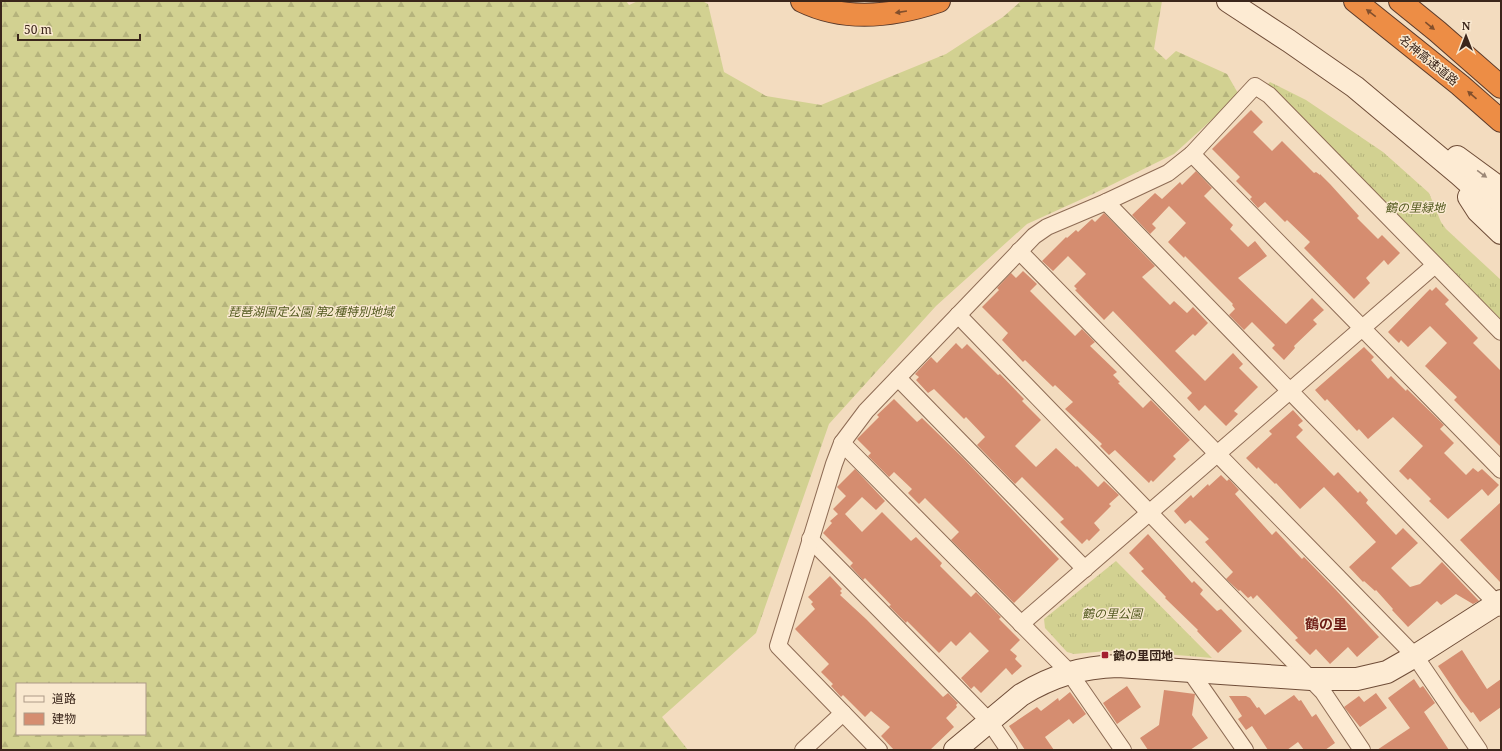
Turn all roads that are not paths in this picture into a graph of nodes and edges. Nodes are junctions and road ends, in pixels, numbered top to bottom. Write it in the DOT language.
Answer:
graph roads {
  1 [pos="802,1"];
  2 [pos="939,1"];
  3 [pos="1355,1"];
  4 [pos="1400,1"];
  5 [pos="1230,2"];
  6 [pos="1501,87"];
  7 [pos="1501,121"];
  8 [pos="1412,134"];
  9 [pos="1192,154"];
  10 [pos="1460,175"];
  11 [pos="1501,189"];
  12 [pos="1106,202"];
  13 [pos="1501,212"];
  14 [pos="1501,233"];
  15 [pos="1019,251"];
  16 [pos="1435,265"];
  17 [pos="958,315"];
  18 [pos="1363,327"];
  19 [pos="1501,332"];
  20 [pos="898,378"];
  21 [pos="1290,390"];
  22 [pos="842,443"];
  23 [pos="1217,454"];
  24 [pos="1501,470"];
  25 [pos="1150,513"];
  26 [pos="810,539"];
  27 [pos="1085,569"];
  28 [pos="1500,604"];
  29 [pos="1021,624"];
  30 [pos="1415,656"];
  31 [pos="1190,671"];
  32 [pos="1069,672"];
  33 [pos="1311,679"];
  34 [pos="843,713"];
  35 [pos="989,721"];
  36 [pos="803,750"];
  37 [pos="879,750"];
  38 [pos="955,750"];
  39 [pos="1009,750"];
  40 [pos="1123,750"];
  41 [pos="1245,750"];
  42 [pos="1362,750"];
  43 [pos="1479,750"];
  2 -- 1 [label="highway, one-way"];
  7 -- 3 [label="highway, 名神高速道路, one-way"];
  4 -- 6 [label="highway, one-way"];
  5 -- 8 [label="street"];
  8 -- 10 [label="street"];
  8 -- 11 [label="street, one-way"];
  9 -- 12 [label="street"];
  9 -- 16 [label="street"];
  9 -- 18 [label="street"];
  10 -- 13 [label="street"];
  10 -- 14 [label="street"];
  12 -- 15 [label="street"];
  12 -- 21 [label="street"];
  15 -- 17 [label="street"];
  15 -- 23 [label="street"];
  16 -- 18 [label="street"];
  16 -- 19 [label="street"];
  17 -- 20 [label="street"];
  17 -- 25 [label="street"];
  18 -- 21 [label="street"];
  18 -- 24 [label="street"];
  20 -- 22 [label="street"];
  20 -- 27 [label="street"];
  21 -- 23 [label="street"];
  21 -- 28 [label="street"];
  22 -- 26 [label="street"];
  22 -- 29 [label="street"];
  23 -- 25 [label="street"];
  23 -- 30 [label="street"];
  25 -- 27 [label="street"];
  25 -- 33 [label="street"];
  26 -- 34 [label="street"];
  26 -- 35 [label="street"];
  27 -- 29 [label="street"];
  28 -- 30 [label="street"];
  29 -- 32 [label="street"];
  30 -- 33 [label="street"];
  30 -- 43 [label="street"];
  31 -- 32 [label="street"];
  31 -- 33 [label="street"];
  31 -- 41 [label="street"];
  32 -- 35 [label="street"];
  32 -- 40 [label="street"];
  33 -- 42 [label="street"];
  34 -- 36 [label="street"];
  34 -- 37 [label="street"];
  35 -- 38 [label="street"];
  35 -- 39 [label="street"];
}
